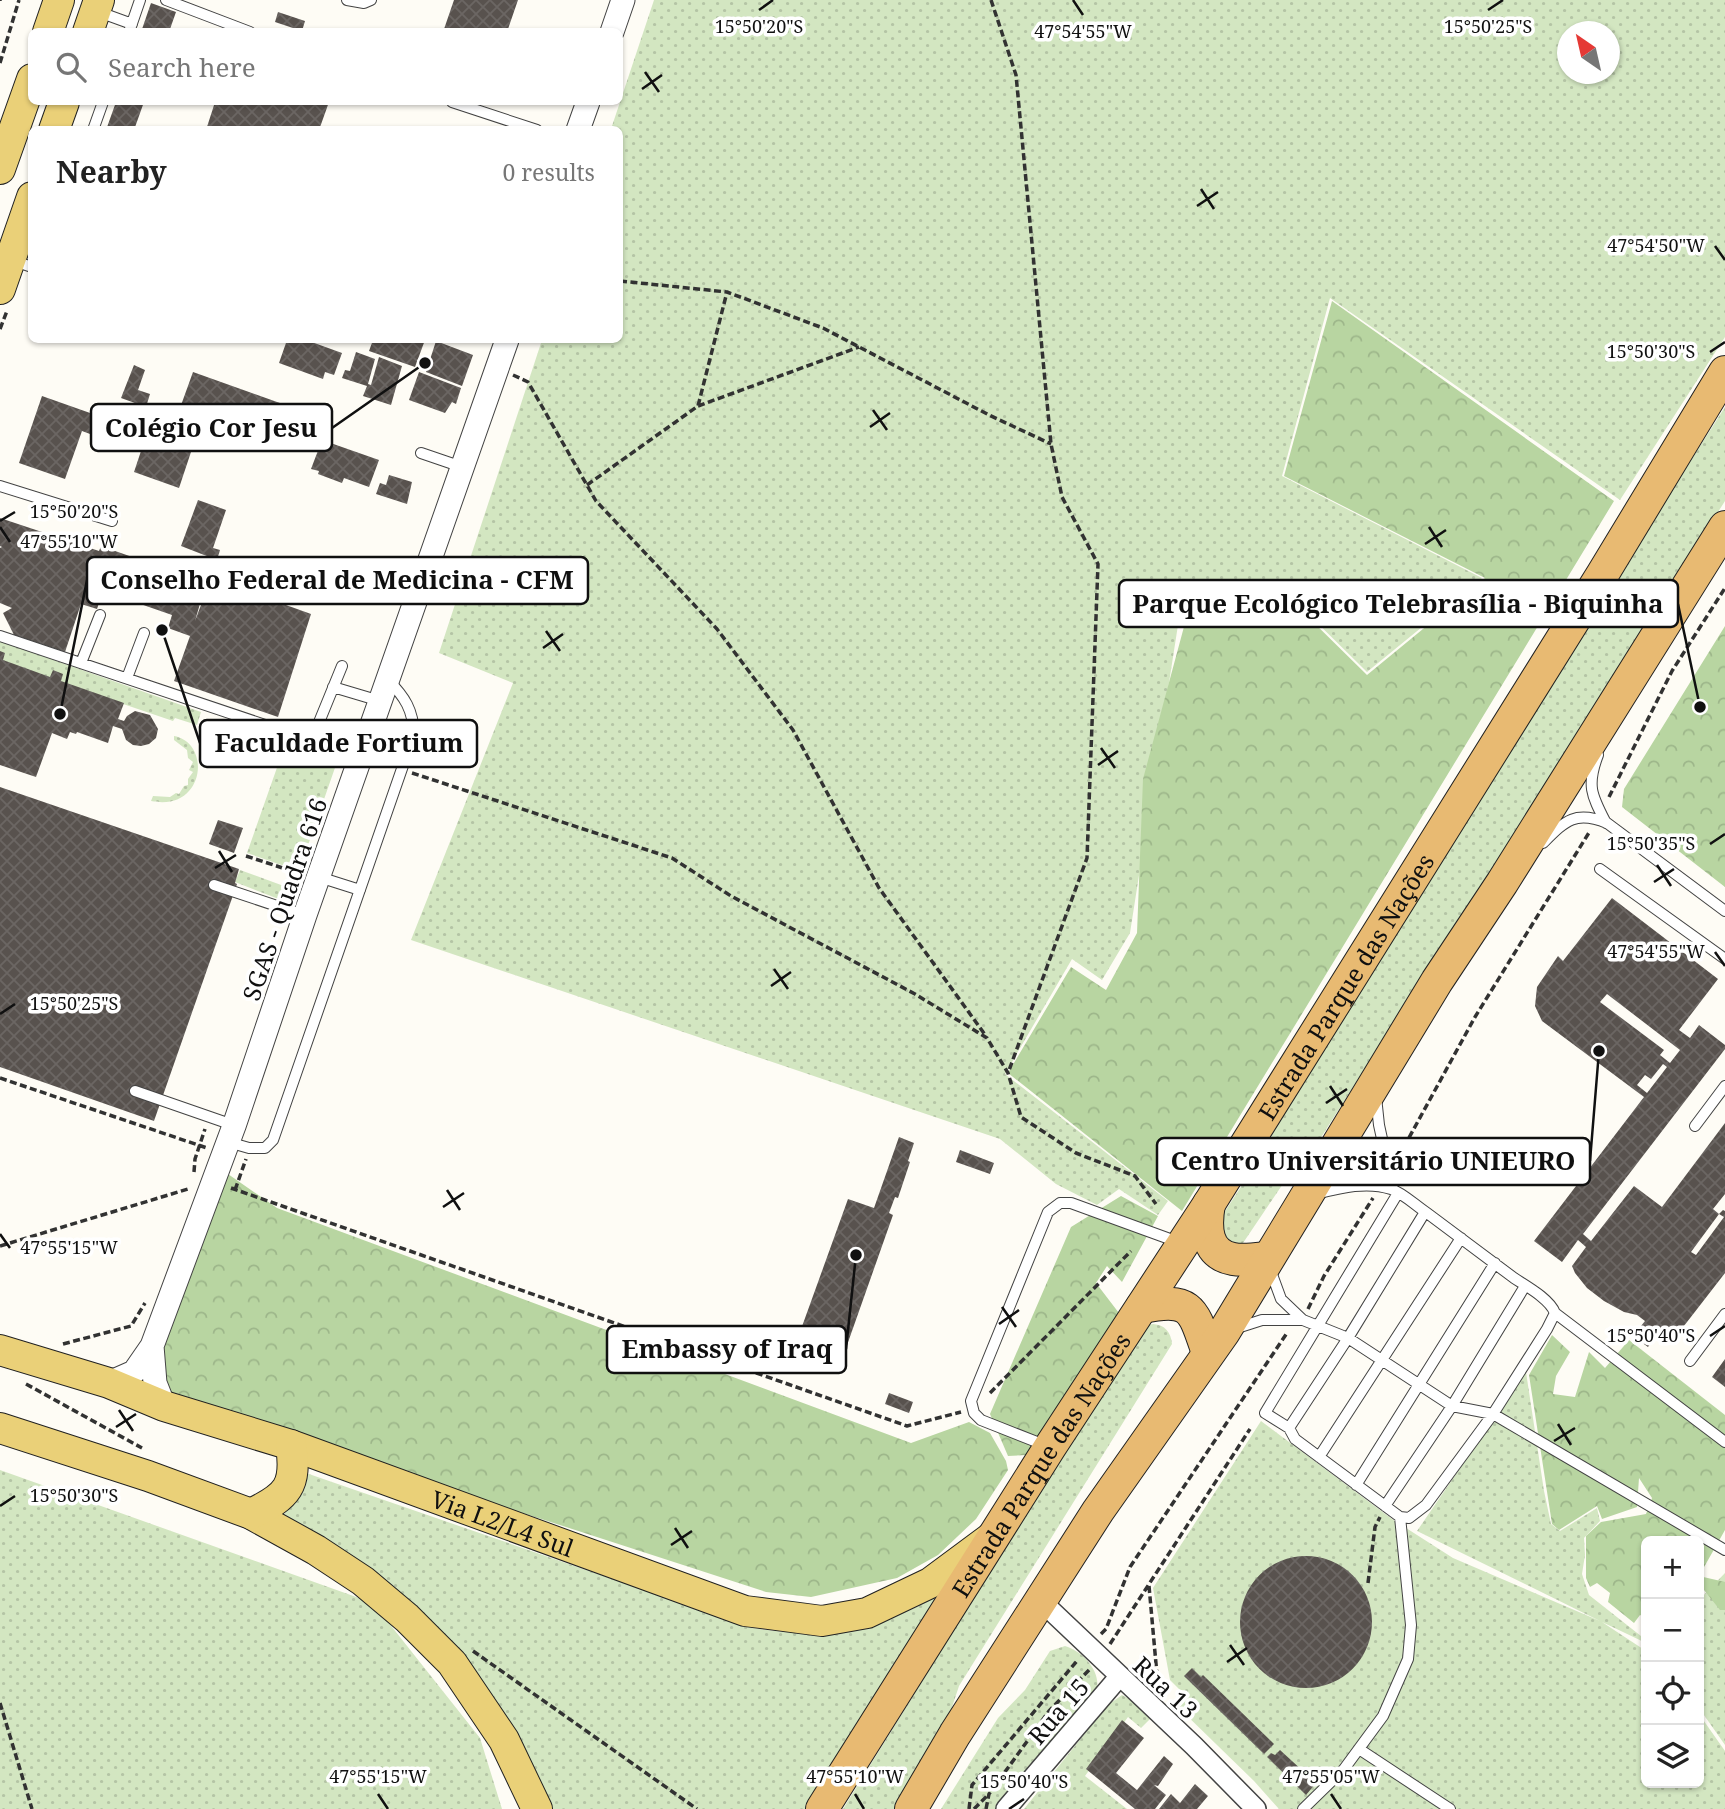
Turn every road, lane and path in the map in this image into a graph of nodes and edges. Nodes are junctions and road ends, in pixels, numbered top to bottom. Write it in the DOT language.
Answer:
graph roads {
  1 [pos="19,0"];
  2 [pos="59,0"];
  3 [pos="140,0"];
  4 [pos="166,0"];
  5 [pos="346,0"];
  6 [pos="370,0"];
  7 [pos="623,0"];
  8 [pos="991,0"];
  9 [pos="94,14"];
  10 [pos="49,28"];
  11 [pos="130,28"];
  12 [pos="240,28"];
  13 [pos="613,28"];
  14 [pos="0,63"];
  15 [pos="28,90"];
  16 [pos="63,105"];
  17 [pos="102,105"];
  18 [pos="461,105"];
  19 [pos="587,105"];
  20 [pos="55,126"];
  21 [pos="94,126"];
  22 [pos="525,126"];
  23 [pos="579,126"];
  24 [pos="0,169"];
  25 [pos="28,221"];
  26 [pos="21,264"];
  27 [pos="623,281"];
  28 [pos="0,289"];
  29 [pos="727,292"];
  30 [pos="506,343"];
  31 [pos="859,347"];
  32 [pos="498,366"];
  33 [pos="1725,372"];
  34 [pos="698,406"];
  35 [pos="1051,444"];
  36 [pos="421,453"];
  37 [pos="463,467"];
  38 [pos="587,485"];
  39 [pos="0,486"];
  40 [pos="112,521"];
  41 [pos="1725,527"];
  42 [pos="1725,588"];
  43 [pos="100,615"];
  44 [pos="144,633"];
  45 [pos="0,636"];
  46 [pos="82,663"];
  47 [pos="342,666"];
  48 [pos="127,678"];
  49 [pos="334,687"];
  50 [pos="384,690"];
  51 [pos="1621,696"];
  52 [pos="402,770"];
  53 [pos="1601,818"];
  54 [pos="246,856"];
  55 [pos="1600,869"];
  56 [pos="310,875"];
  57 [pos="1503,883"];
  58 [pos="214,885"];
  59 [pos="360,890"];
  60 [pos="1725,911"];
  61 [pos="304,915"];
  62 [pos="1725,959"];
  63 [pos="987,1038"];
  64 [pos="1008,1073"];
  65 [pos="0,1078"];
  66 [pos="1375,1083"];
  67 [pos="1725,1086"];
  68 [pos="135,1091"];
  69 [pos="210,1117"];
  70 [pos="1695,1126"];
  71 [pos="228,1141"];
  72 [pos="199,1145"];
  73 [pos="1390,1173"];
  74 [pos="203,1178"];
  75 [pos="1379,1187"];
  76 [pos="1396,1191"];
  77 [pos="1305,1196"];
  78 [pos="186,1200"];
  79 [pos="1156,1204"];
  80 [pos="1209,1204"];
  81 [pos="1424,1212"];
  82 [pos="1461,1238"];
  83 [pos="1182,1243"];
  84 [pos="0,1247"];
  85 [pos="1131,1251"];
  86 [pos="1267,1258"];
  87 [pos="1495,1263"];
  88 [pos="1525,1286"];
  89 [pos="146,1302"];
  90 [pos="1142,1307"];
  91 [pos="1555,1313"];
  92 [pos="1725,1314"];
  93 [pos="1303,1320"];
  94 [pos="1318,1326"];
  95 [pos="1348,1338"];
  96 [pos="55,1343"];
  97 [pos="1216,1343"];
  98 [pos="152,1346"];
  99 [pos="0,1350"];
  100 [pos="1381,1359"];
  101 [pos="1690,1361"];
  102 [pos="109,1383"];
  103 [pos="1418,1384"];
  104 [pos="164,1406"];
  105 [pos="1451,1406"];
  106 [pos="973,1409"];
  107 [pos="1493,1414"];
  108 [pos="0,1428"];
  109 [pos="1289,1428"];
  110 [pos="1250,1429"];
  111 [pos="1725,1442"];
  112 [pos="291,1445"];
  113 [pos="1050,1447"];
  114 [pos="1319,1457"];
  115 [pos="1356,1485"];
  116 [pos="1385,1506"];
  117 [pos="251,1514"];
  118 [pos="1400,1517"];
  119 [pos="995,1534"];
  120 [pos="1725,1550"];
  121 [pos="1367,1583"];
  122 [pos="1149,1587"];
  123 [pos="1042,1602"];
  124 [pos="1095,1653"];
  125 [pos="1119,1677"];
  126 [pos="0,1703"];
  127 [pos="1152,1707"];
  128 [pos="1360,1749"];
  129 [pos="989,1794"];
  130 [pos="32,1809"];
  131 [pos="537,1809"];
  132 [pos="822,1809"];
  133 [pos="911,1809"];
  134 [pos="972,1809"];
  135 [pos="986,1809"];
  136 [pos="1006,1809"];
  137 [pos="1256,1809"];
  138 [pos="1303,1809"];
  139 [pos="1450,1809"];
  1 -- 14 [label="path"];
  2 -- 10 [label="main road"];
  3 -- 11 [label="lane"];
  4 -- 12 [label="lane"];
  5 -- 6 [label="lane"];
  7 -- 13 [label="street"];
  8 -- 35 [label="path"];
  9 -- 11 [label="lane"];
  15 -- 24 [label="main road"];
  16 -- 20 [label="main road"];
  17 -- 21 [label="lane"];
  18 -- 22 [label="lane"];
  19 -- 23 [label="street"];
  25 -- 26 [label="main road"];
  26 -- 28 [label="main road"];
  27 -- 29 [label="path"];
  29 -- 31 [label="path"];
  29 -- 34 [label="path"];
  30 -- 32 [label="street, SGAS - Quadra 616"];
  31 -- 34 [label="path"];
  31 -- 35 [label="path"];
  32 -- 37 [label="street, SGAS - Quadra 616"];
  32 -- 38 [label="path"];
  33 -- 80 [label="highway, Estrada Parque das Nações"];
  34 -- 38 [label="path"];
  35 -- 64 [label="path"];
  36 -- 37 [label="lane"];
  37 -- 50 [label="street, SGAS - Quadra 616"];
  38 -- 63 [label="path"];
  39 -- 40 [label="lane"];
  41 -- 51 [label="highway"];
  42 -- 53 [label="path"];
  43 -- 46 [label="lane"];
  44 -- 48 [label="lane"];
  45 -- 46 [label="lane"];
  46 -- 48 [label="lane"];
  47 -- 49 [label="lane"];
  48 -- 49 [label="lane"];
  49 -- 50 [label="lane"];
  50 -- 52 [label="lane"];
  50 -- 56 [label="street, SGAS - Quadra 616"];
  51 -- 53 [label="lane"];
  51 -- 57 [label="highway"];
  52 -- 59 [label="lane"];
  52 -- 63 [label="path"];
  53 -- 57 [label="lane"];
  53 -- 60 [label="lane"];
  53 -- 73 [label="path"];
  54 -- 56 [label="path"];
  55 -- 62 [label="lane"];
  56 -- 59 [label="lane"];
  56 -- 61 [label="street, SGAS - Quadra 616"];
  57 -- 66 [label="highway"];
  58 -- 61 [label="lane"];
  59 -- 71 [label="lane"];
  61 -- 71 [label="street, SGAS - Quadra 616"];
  63 -- 64 [label="path"];
  64 -- 79 [label="path"];
  65 -- 72 [label="path"];
  66 -- 73 [label="lane"];
  66 -- 77 [label="highway"];
  67 -- 70 [label="lane"];
  68 -- 69 [label="lane"];
  69 -- 71 [label="lane"];
  69 -- 72 [label="path"];
  71 -- 72 [label="path"];
  71 -- 74 [label="street, SGAS - Quadra 616"];
  72 -- 74 [label="path"];
  73 -- 76 [label="lane"];
  74 -- 98 [label="street, SGAS - Quadra 616"];
  74 -- 106 [label="path"];
  75 -- 76 [label="lane"];
  75 -- 77 [label="lane"];
  75 -- 93 [label="path"];
  76 -- 81 [label="lane"];
  76 -- 94 [label="lane"];
  77 -- 86 [label="highway"];
  78 -- 84 [label="path"];
  80 -- 83 [label="highway, Estrada Parque das Nações"];
  80 -- 86 [label="highway"];
  81 -- 82 [label="lane"];
  81 -- 95 [label="lane"];
  82 -- 87 [label="lane"];
  82 -- 100 [label="lane"];
  83 -- 90 [label="highway, Estrada Parque das Nações"];
  83 -- 106 [label="lane"];
  85 -- 106 [label="path"];
  86 -- 93 [label="lane"];
  86 -- 97 [label="highway"];
  87 -- 88 [label="lane"];
  87 -- 103 [label="lane"];
  88 -- 91 [label="lane"];
  88 -- 105 [label="lane"];
  89 -- 96 [label="path"];
  90 -- 97 [label="highway"];
  90 -- 113 [label="highway, Estrada Parque das Nações"];
  91 -- 107 [label="lane"];
  91 -- 111 [label="lane"];
  92 -- 101 [label="lane"];
  93 -- 94 [label="lane"];
  93 -- 97 [label="lane"];
  93 -- 124 [label="path"];
  94 -- 95 [label="lane"];
  94 -- 109 [label="lane"];
  95 -- 100 [label="lane"];
  95 -- 109 [label="lane"];
  97 -- 123 [label="highway"];
  98 -- 102 [label="street, SGAS - Quadra 616"];
  98 -- 104 [label="street, SGAS - Quadra 616"];
  99 -- 102 [label="main road, Via L2/L4 Sul"];
  100 -- 103 [label="lane"];
  100 -- 114 [label="lane"];
  102 -- 104 [label="main road, Via L2/L4 Sul"];
  103 -- 105 [label="lane"];
  103 -- 115 [label="lane"];
  104 -- 112 [label="main road, Via L2/L4 Sul"];
  105 -- 107 [label="lane"];
  105 -- 116 [label="lane"];
  106 -- 113 [label="lane"];
  107 -- 118 [label="lane"];
  107 -- 120 [label="lane"];
  108 -- 117 [label="main road"];
  109 -- 114 [label="lane"];
  110 -- 122 [label="path"];
  112 -- 117 [label="main road"];
  112 -- 119 [label="main road, Via L2/L4 Sul"];
  113 -- 119 [label="highway, Estrada Parque das Nações"];
  114 -- 115 [label="lane"];
  115 -- 116 [label="lane"];
  116 -- 118 [label="lane"];
  116 -- 121 [label="path"];
  117 -- 131 [label="main road"];
  118 -- 128 [label="lane"];
  119 -- 132 [label="highway, Estrada Parque das Nações"];
  122 -- 124 [label="path"];
  122 -- 127 [label="path"];
  123 -- 124 [label="street, Rua 13"];
  123 -- 133 [label="highway"];
  124 -- 125 [label="street, Rua 13"];
  124 -- 129 [label="path"];
  124 -- 134 [label="path"];
  125 -- 127 [label="street, Rua 13"];
  125 -- 136 [label="street, Rua 15"];
  126 -- 130 [label="path"];
  127 -- 137 [label="street, Rua 13"];
  128 -- 138 [label="lane"];
  128 -- 139 [label="lane"];
  129 -- 134 [label="path"];
  129 -- 135 [label="path"];
}
